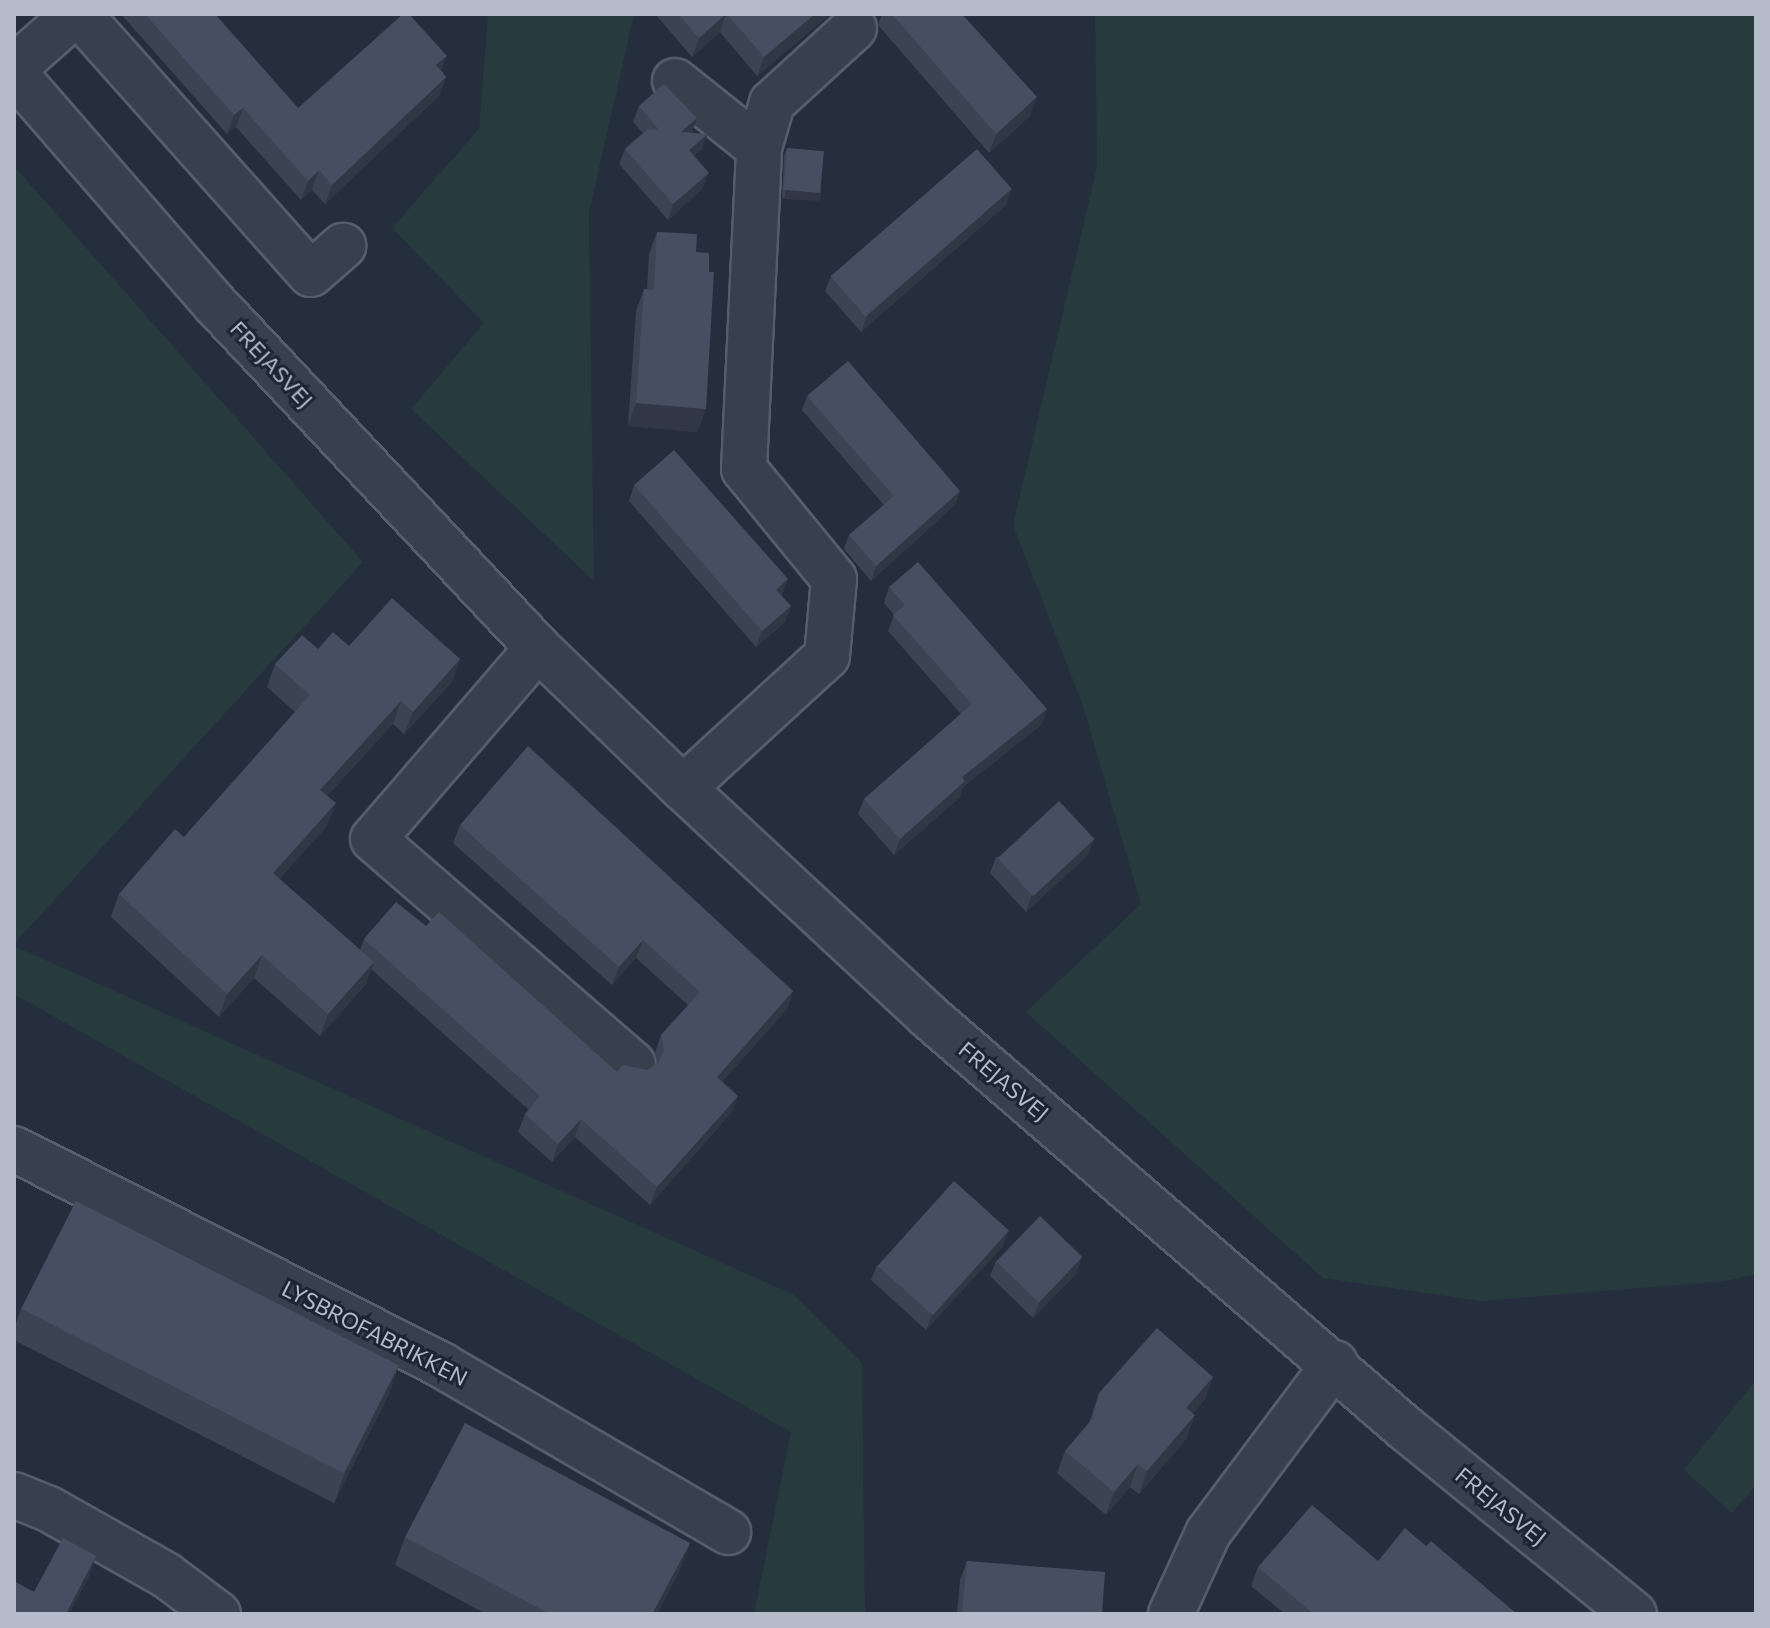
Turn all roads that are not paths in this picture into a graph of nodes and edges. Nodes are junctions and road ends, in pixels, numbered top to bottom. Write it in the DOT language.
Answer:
graph roads {
  1 [pos="77,14"];
  2 [pos="854,28"];
  3 [pos="14,70"];
  4 [pos="675,81"];
  5 [pos="759,148"];
  6 [pos="343,246"];
  7 [pos="538,648"];
  8 [pos="683,788"];
  9 [pos="633,1064"];
  10 [pos="14,1149"];
  11 [pos="1335,1363"];
  12 [pos="14,1495"];
  13 [pos="728,1532"];
  14 [pos="218,1614"];
  15 [pos="1171,1614"];
  16 [pos="1634,1614"];
  1 -- 3 [label="street, FREJASVEJ"];
  1 -- 6 [label="street, FREJASVEJ"];
  2 -- 5 [label="street"];
  3 -- 7 [label="street, FREJASVEJ"];
  4 -- 5 [label="street"];
  5 -- 8 [label="street"];
  7 -- 8 [label="street, FREJASVEJ"];
  7 -- 9 [label="street"];
  8 -- 11 [label="street, FREJASVEJ"];
  10 -- 13 [label="street, LYSBROFABRIKKEN"];
  11 -- 15 [label="street"];
  11 -- 16 [label="street, FREJASVEJ"];
  12 -- 14 [label="street"];
}
